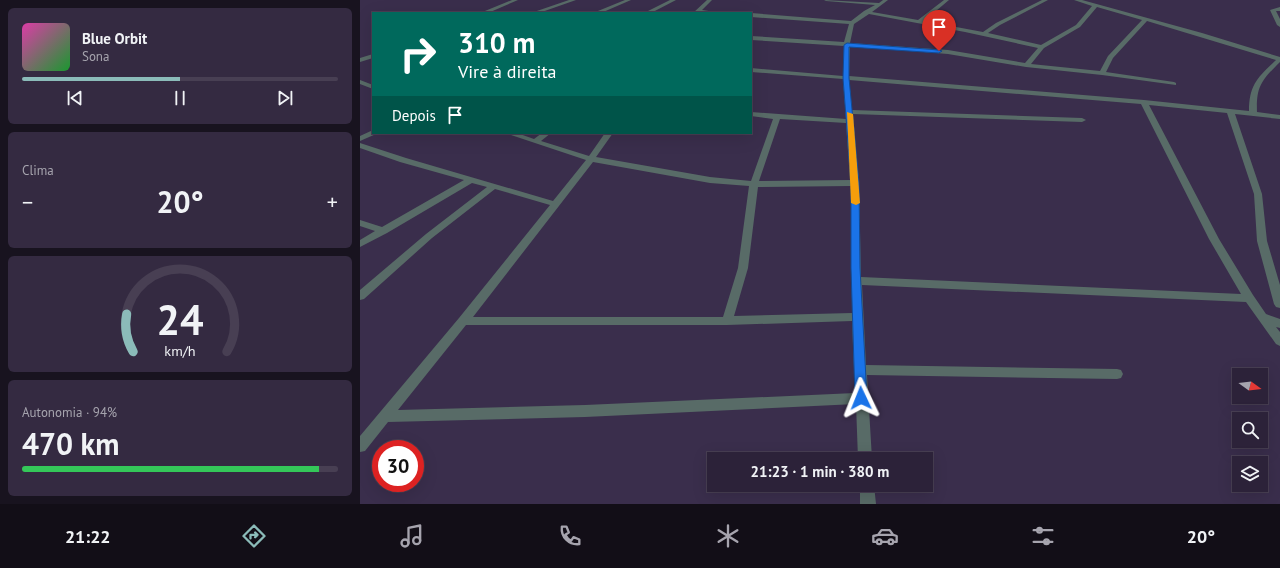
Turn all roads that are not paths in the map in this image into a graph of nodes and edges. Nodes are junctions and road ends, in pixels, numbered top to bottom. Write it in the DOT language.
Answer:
graph roads {
  1 [pos="516,0"];
  2 [pos="574,0"];
  3 [pos="629,0"];
  4 [pos="674,0"];
  5 [pos="710,0"];
  6 [pos="826,0"];
  7 [pos="947,0"];
  8 [pos="1046,0"];
  9 [pos="1076,0"];
  10 [pos="882,2"];
  11 [pos="1096,6"];
  12 [pos="1280,8"];
  13 [pos="486,12"];
  14 [pos="537,12"];
  15 [pos="599,12"];
  16 [pos="649,12"];
  17 [pos="697,12"];
  18 [pos="866,12"];
  19 [pos="752,15"];
  20 [pos="1146,19"];
  21 [pos="919,22"];
  22 [pos="852,23"];
  23 [pos="1280,24"];
  24 [pos="984,34"];
  25 [pos="752,38"];
  26 [pos="847,45"];
  27 [pos="1042,47"];
  28 [pos="372,56"];
  29 [pos="1280,59"];
  30 [pos="360,60"];
  31 [pos="1026,65"];
  32 [pos="752,70"];
  33 [pos="1102,73"];
  34 [pos="846,78"];
  35 [pos="360,82"];
  36 [pos="1174,84"];
  37 [pos="372,87"];
  38 [pos="1144,102"];
  39 [pos="1230,110"];
  40 [pos="1254,113"];
  41 [pos="752,114"];
  42 [pos="777,116"];
  43 [pos="849,117"];
  44 [pos="1280,117"];
  45 [pos="1082,120"];
  46 [pos="372,133"];
  47 [pos="512,134"];
  48 [pos="546,134"];
  49 [pos="608,134"];
  50 [pos="360,139"];
  51 [pos="536,141"];
  52 [pos="360,145"];
  53 [pos="591,159"];
  54 [pos="471,180"];
  55 [pos="855,183"];
  56 [pos="754,184"];
  57 [pos="492,187"];
  58 [pos="555,204"];
  59 [pos="360,223"];
  60 [pos="384,231"];
  61 [pos="360,244"];
  62 [pos="856,280"];
  63 [pos="360,296"];
  64 [pos="1249,298"];
  65 [pos="1280,304"];
  66 [pos="1261,316"];
  67 [pos="857,317"];
  68 [pos="463,321"];
  69 [pos="728,321"];
  70 [pos="1280,324"];
  71 [pos="1280,341"];
  72 [pos="860,370"];
  73 [pos="1117,374"];
  74 [pos="861,398"];
  75 [pos="384,416"];
  76 [pos="360,446"];
  77 [pos="865,452"];
  78 [pos="867,492"];
  79 [pos="868,504"];
  1 -- 13 [label="street"];
  2 -- 14 [label="street"];
  3 -- 15 [label="street"];
  4 -- 16 [label="street"];
  5 -- 17 [label="street"];
  6 -- 10 [label="street"];
  7 -- 21 [label="street"];
  8 -- 24 [label="street"];
  9 -- 11 [label="street"];
  10 -- 18 [label="street"];
  11 -- 20 [label="street"];
  11 -- 27 [label="street"];
  12 -- 23 [label="street"];
  18 -- 21 [label="street"];
  18 -- 22 [label="street"];
  19 -- 22 [label="street"];
  20 -- 29 [label="street"];
  20 -- 33 [label="street"];
  21 -- 24 [label="street"];
  22 -- 26 [label="street"];
  24 -- 27 [label="street"];
  25 -- 26 [label="street"];
  26 -- 31 [label="street"];
  26 -- 34 [label="street"];
  27 -- 31 [label="street"];
  28 -- 30 [label="street"];
  29 -- 40 [label="street"];
  31 -- 33 [label="street"];
  32 -- 34 [label="street"];
  33 -- 36 [label="street"];
  34 -- 38 [label="street"];
  34 -- 43 [label="street"];
  35 -- 37 [label="street"];
  38 -- 39 [label="street"];
  38 -- 64 [label="street"];
  39 -- 40 [label="street"];
  39 -- 65 [label="street"];
  40 -- 44 [label="street"];
  41 -- 42 [label="street"];
  42 -- 43 [label="street"];
  42 -- 56 [label="street"];
  43 -- 45 [label="street"];
  43 -- 55 [label="street"];
  46 -- 50 [label="street"];
  47 -- 51 [label="street"];
  48 -- 51 [label="street"];
  49 -- 53 [label="street"];
  51 -- 53 [label="street"];
  52 -- 54 [label="street"];
  53 -- 56 [label="street"];
  53 -- 58 [label="street"];
  54 -- 57 [label="street"];
  54 -- 60 [label="street"];
  55 -- 56 [label="street"];
  55 -- 62 [label="street"];
  56 -- 69 [label="street"];
  57 -- 58 [label="street"];
  57 -- 63 [label="street"];
  58 -- 68 [label="street"];
  59 -- 60 [label="street"];
  60 -- 61 [label="street"];
  62 -- 64 [label="street"];
  62 -- 67 [label="street"];
  64 -- 66 [label="street"];
  66 -- 70 [label="street"];
  66 -- 71 [label="street"];
  67 -- 69 [label="street"];
  67 -- 72 [label="street"];
  68 -- 69 [label="street"];
  68 -- 75 [label="street"];
  72 -- 73 [label="street"];
  72 -- 74 [label="street"];
  74 -- 75 [label="street"];
  74 -- 77 [label="street"];
  75 -- 76 [label="street"];
  78 -- 79 [label="street"];
}
